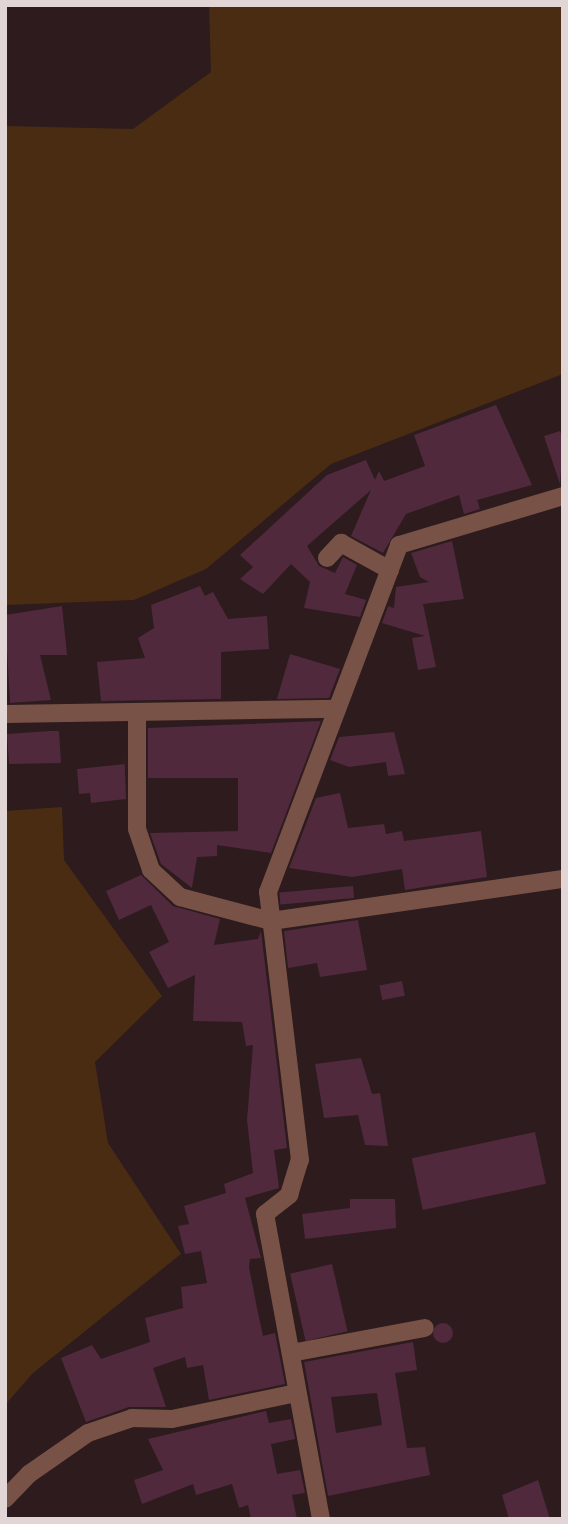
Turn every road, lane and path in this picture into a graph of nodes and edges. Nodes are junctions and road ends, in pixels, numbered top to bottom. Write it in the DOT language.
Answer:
graph roads {
  1 [pos="563,496"];
  2 [pos="327,558"];
  3 [pos="390,570"];
  4 [pos="337,709"];
  5 [pos="137,712"];
  6 [pos="5,714"];
  7 [pos="563,879"];
  8 [pos="271,921"];
  9 [pos="425,1328"];
  10 [pos="291,1353"];
  11 [pos="296,1393"];
  12 [pos="5,1499"];
  13 [pos="321,1519"];
  1 -- 3 [label="street"];
  2 -- 3 [label="street"];
  3 -- 4 [label="street"];
  4 -- 5 [label="street"];
  4 -- 8 [label="street"];
  5 -- 6 [label="street"];
  5 -- 8 [label="street"];
  7 -- 8 [label="street"];
  8 -- 10 [label="street"];
  9 -- 10 [label="street"];
  10 -- 11 [label="street"];
  11 -- 12 [label="street"];
  11 -- 13 [label="street"];
}
